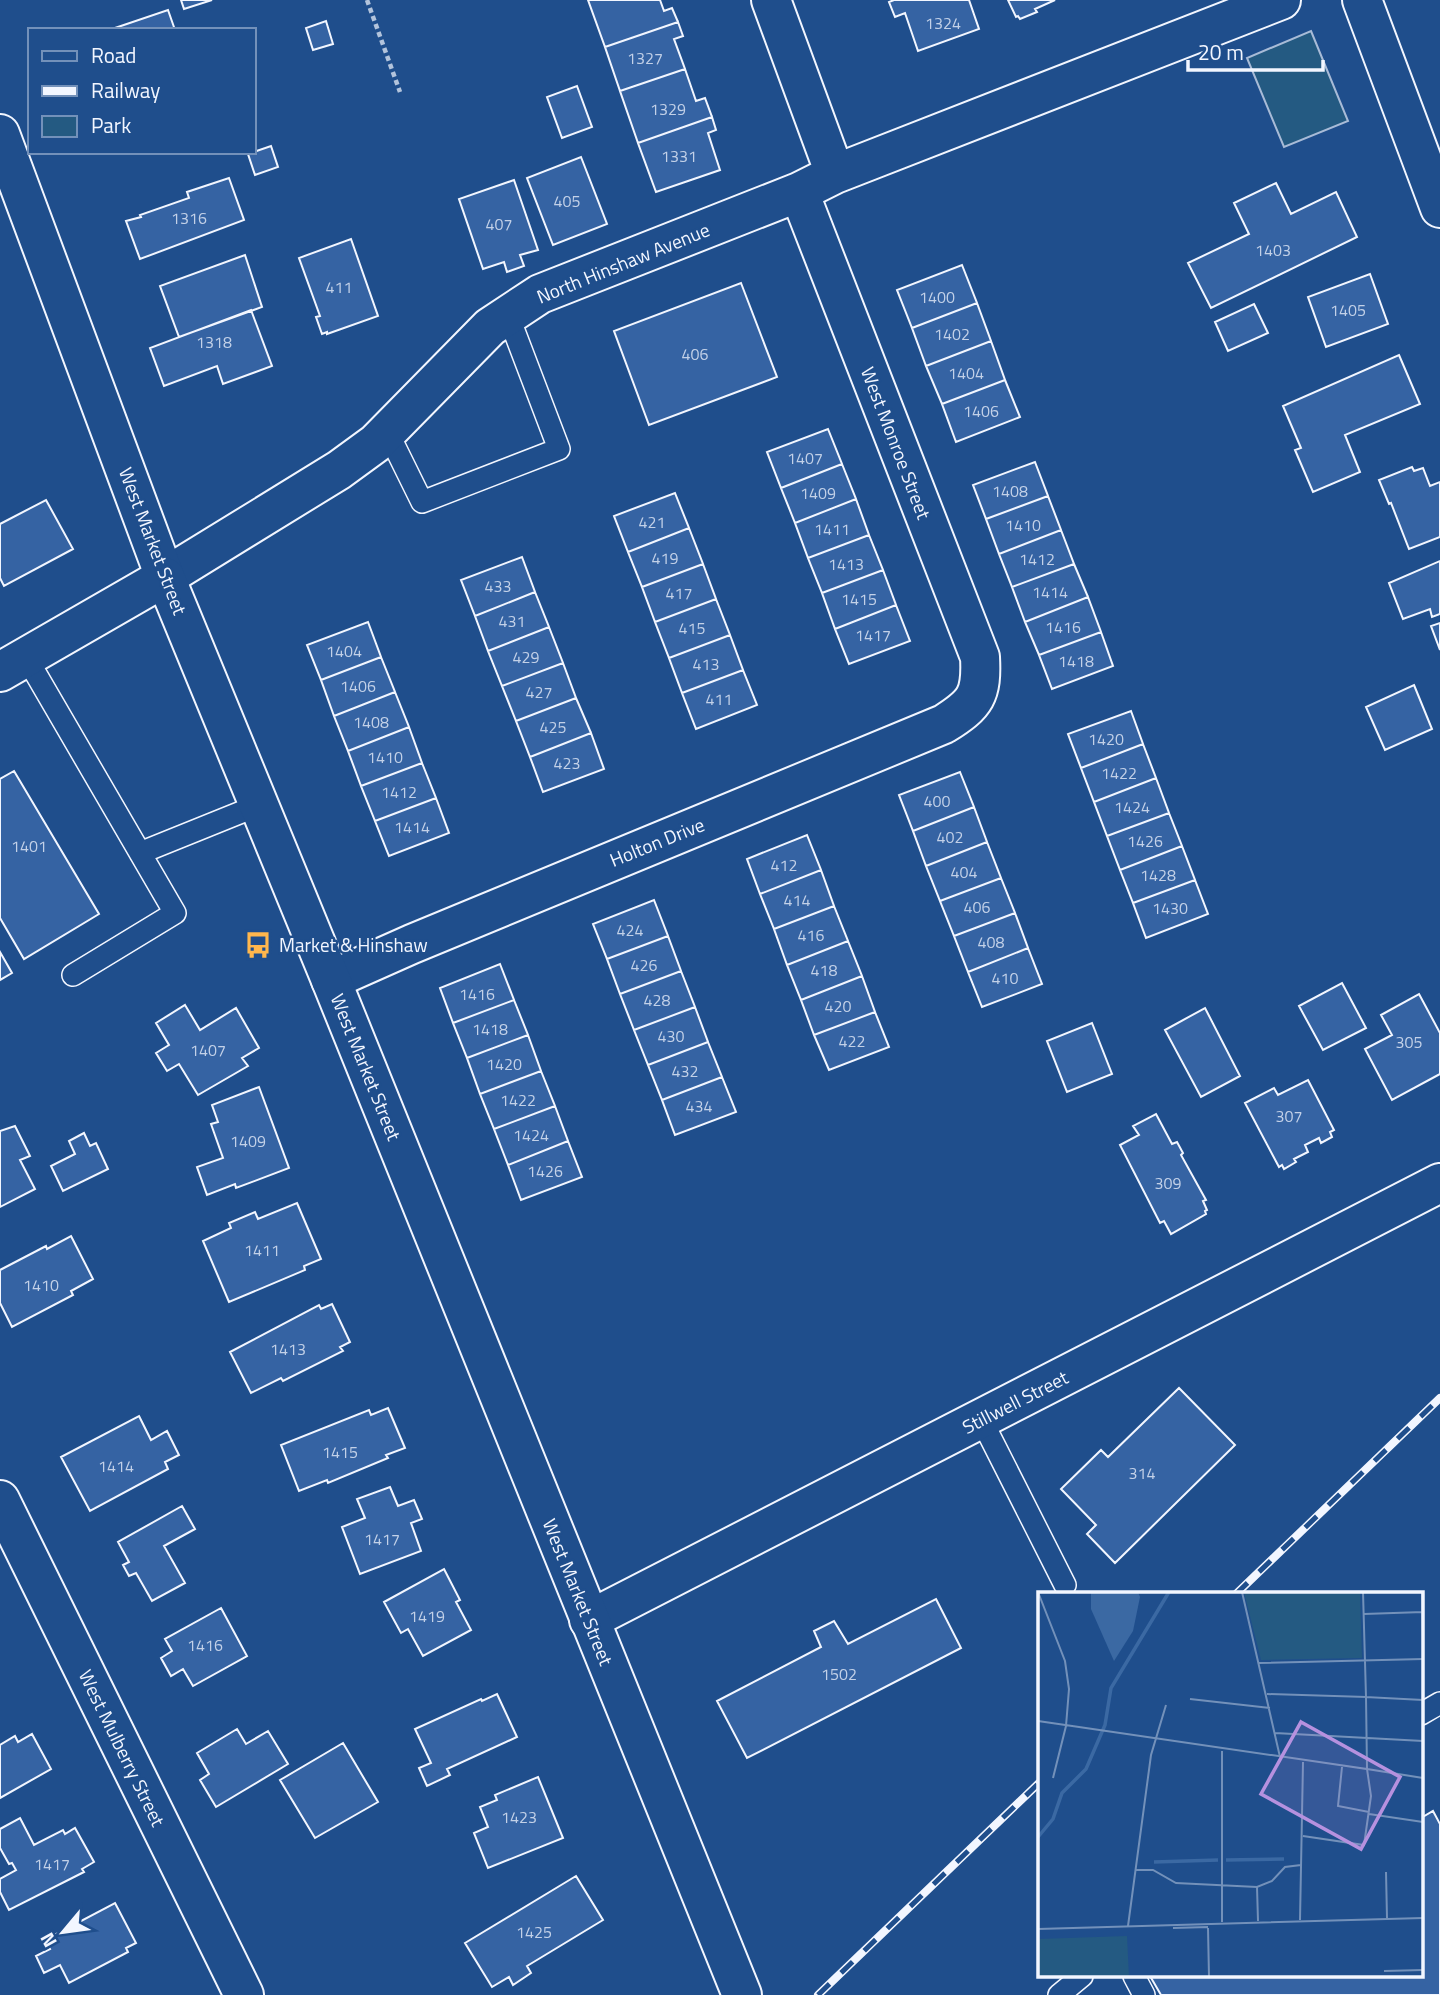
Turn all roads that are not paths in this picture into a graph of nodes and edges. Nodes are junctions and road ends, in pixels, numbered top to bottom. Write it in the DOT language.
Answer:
graph roads {
  1 [pos="771,0"];
  2 [pos="1282,0"];
  3 [pos="1363,0"];
  4 [pos="0,134"];
  5 [pos="835,174"];
  6 [pos="799,192"];
  7 [pos="1440,208"];
  8 [pos="508,315"];
  9 [pos="388,433"];
  10 [pos="165,577"];
  11 [pos="13,664"];
  12 [pos="976,695"];
  13 [pos="259,805"];
  14 [pos="140,853"];
  15 [pos="73,975"];
  16 [pos="331,980"];
  17 [pos="1440,1183"];
  18 [pos="981,1419"];
  19 [pos="0,1500"];
  20 [pos="1065,1585"];
  21 [pos="589,1620"];
  22 [pos="1440,1703"];
  23 [pos="1422,1713"];
  24 [pos="1080,1978"];
  25 [pos="1135,1978"];
  26 [pos="740,1994"];
  27 [pos="244,1995"];
  28 [pos="1059,1995"];
  29 [pos="1144,1995"];
  1 -- 5 [label="street"];
  2 -- 5 [label="street, North Hinshaw Avenue"];
  3 -- 7 [label="street"];
  4 -- 10 [label="street, West Market Street"];
  5 -- 6 [label="street, North Hinshaw Avenue"];
  6 -- 8 [label="street, North Hinshaw Avenue"];
  6 -- 12 [label="street, West Monroe Street"];
  8 -- 9 [label="street, North Hinshaw Avenue"];
  8 -- 9 [label="lane"];
  9 -- 10 [label="street, North Hinshaw Avenue"];
  10 -- 11 [label="street, North Hinshaw Avenue"];
  10 -- 13 [label="street, West Market Street"];
  11 -- 14 [label="lane"];
  12 -- 16 [label="street, Holton Drive"];
  13 -- 14 [label="lane"];
  13 -- 16 [label="street, West Market Street"];
  14 -- 15 [label="lane"];
  16 -- 21 [label="street, West Market Street"];
  17 -- 18 [label="street, Stillwell Street"];
  18 -- 20 [label="lane"];
  18 -- 21 [label="street, Stillwell Street"];
  19 -- 27 [label="street, West Mulberry Street"];
  21 -- 26 [label="street, West Market Street"];
  22 -- 23 [label="lane"];
  24 -- 28 [label="lane"];
  25 -- 29 [label="lane"];
}
